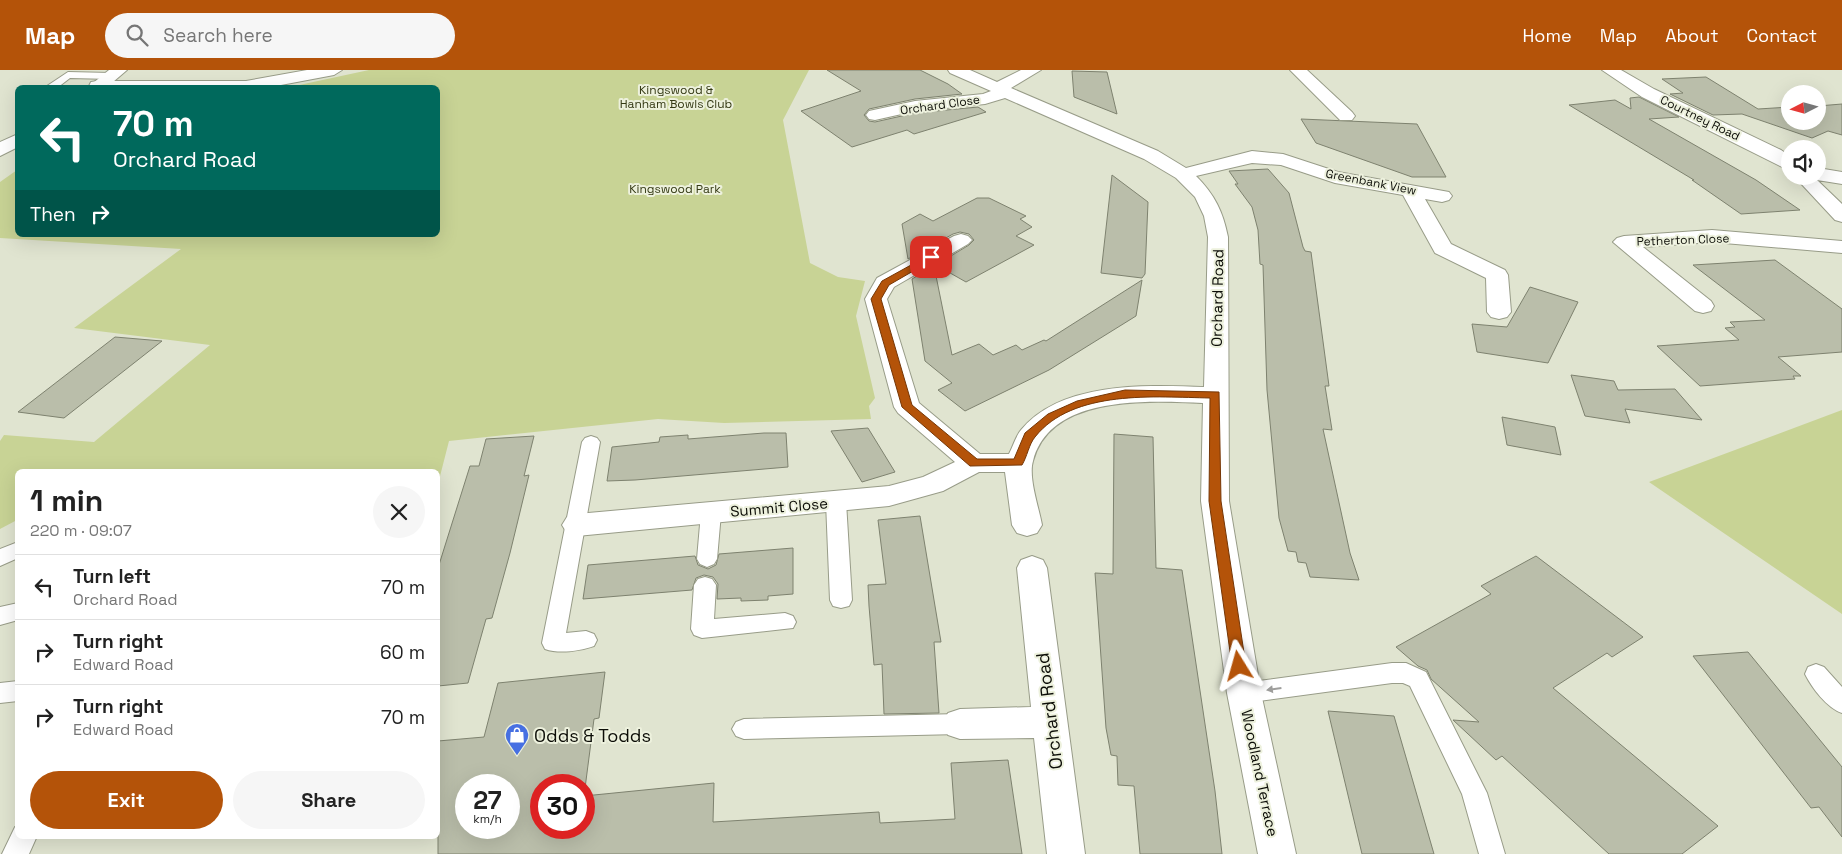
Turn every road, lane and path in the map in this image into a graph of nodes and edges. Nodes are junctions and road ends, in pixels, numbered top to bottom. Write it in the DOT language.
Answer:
graph roads {
  1 [pos="334,70"];
  2 [pos="956,70"];
  3 [pos="1033,70"];
  4 [pos="1298,70"];
  5 [pos="1610,70"];
  6 [pos="115,73"];
  7 [pos="53,85"];
  8 [pos="99,85"];
  9 [pos="252,85"];
  10 [pos="1001,90"];
  11 [pos="875,116"];
  12 [pos="1346,116"];
  13 [pos="15,141"];
  14 [pos="0,150"];
  15 [pos="1781,159"];
  16 [pos="1183,174"];
  17 [pos="1826,175"];
  18 [pos="1842,178"];
  19 [pos="1812,185"];
  20 [pos="1411,191"];
  21 [pos="1442,196"];
  22 [pos="1842,216"];
  23 [pos="961,240"];
  24 [pos="1842,247"];
  25 [pos="1703,306"];
  26 [pos="1499,312"];
  27 [pos="1216,395"];
  28 [pos="591,442"];
  29 [pos="1018,462"];
  30 [pos="974,463"];
  31 [pos="836,502"];
  32 [pos="711,513"];
  33 [pos="577,525"];
  34 [pos="1027,525"];
  35 [pos="15,550"];
  36 [pos="0,558"];
  37 [pos="707,559"];
  38 [pos="1032,568"];
  39 [pos="705,585"];
  40 [pos="841,600"];
  41 [pos="15,612"];
  42 [pos="0,616"];
  43 [pos="786,622"];
  44 [pos="586,640"];
  45 [pos="1816,674"];
  46 [pos="1306,684"];
  47 [pos="15,691"];
  48 [pos="0,693"];
  49 [pos="1244,693"];
  50 [pos="1842,703"];
  51 [pos="1050,722"];
  52 [pos="960,724"];
  53 [pos="744,729"];
  54 [pos="22,839"];
  55 [pos="15,854"];
  56 [pos="1066,854"];
  57 [pos="1277,854"];
  58 [pos="1492,854"];
  1 -- 9 [label="street"];
  2 -- 10 [label="street, Orchard Road"];
  3 -- 10 [label="street, Orchard Close"];
  4 -- 12 [label="street"];
  5 -- 15 [label="street, Courtney Road"];
  6 -- 7 [label="lane"];
  6 -- 8 [label="street"];
  10 -- 11 [label="street, Orchard Close"];
  10 -- 16 [label="street, Orchard Road"];
  13 -- 14 [label="street"];
  16 -- 20 [label="street, Greenbank View"];
  16 -- 27 [label="street, Orchard Road"];
  17 -- 18 [label="street"];
  19 -- 22 [label="street"];
  20 -- 21 [label="street, Greenbank View"];
  20 -- 26 [label="street"];
  23 -- 30 [label="street"];
  24 -- 25 [label="street, Petherton Close"];
  27 -- 29 [label="street"];
  27 -- 49 [label="street, Woodland Terrace"];
  28 -- 33 [label="lane"];
  29 -- 30 [label="street"];
  29 -- 34 [label="street"];
  30 -- 31 [label="street, Summit Close"];
  31 -- 32 [label="street, Summit Close"];
  31 -- 40 [label="lane"];
  32 -- 33 [label="street, Summit Close"];
  32 -- 37 [label="lane"];
  33 -- 44 [label="lane"];
  35 -- 36 [label="lane"];
  38 -- 51 [label="street, Orchard Road"];
  39 -- 43 [label="lane"];
  41 -- 42 [label="lane"];
  45 -- 50 [label="lane"];
  46 -- 49 [label="lane, one-way"];
  46 -- 58 [label="lane"];
  47 -- 48 [label="lane"];
  49 -- 57 [label="street, Woodland Terrace"];
  51 -- 52 [label="street"];
  51 -- 56 [label="street, Orchard Road"];
  52 -- 53 [label="lane"];
  54 -- 55 [label="lane"];
}
